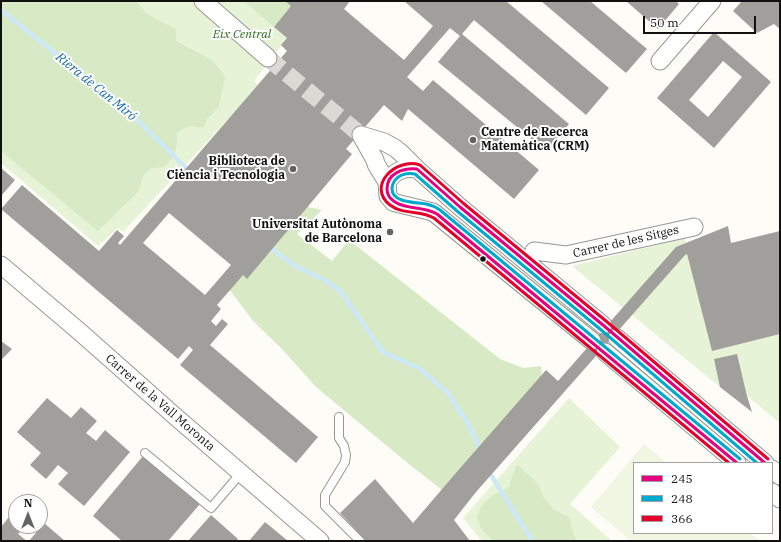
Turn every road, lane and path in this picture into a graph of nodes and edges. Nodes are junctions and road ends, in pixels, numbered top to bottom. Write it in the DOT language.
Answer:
graph roads {
  1 [pos="203,1"];
  2 [pos="712,1"];
  3 [pos="268,58"];
  4 [pos="660,61"];
  5 [pos="417,169"];
  6 [pos="387,182"];
  7 [pos="694,227"];
  8 [pos="534,251"];
  9 [pos="1,265"];
  10 [pos="603,325"];
  11 [pos="617,338"];
  12 [pos="592,341"];
  13 [pos="605,352"];
  14 [pos="339,417"];
  15 [pos="145,453"];
  16 [pos="736,462"];
  17 [pos="764,462"];
  18 [pos="241,474"];
  19 [pos="320,541"];
  20 [pos="360,541"];
  1 -- 3 [label="street"];
  2 -- 4 [label="street"];
  5 -- 6 [label="street"];
  5 -- 6 [label="street"];
  5 -- 10 [label="street"];
  6 -- 12 [label="street"];
  7 -- 8 [label="street, Carrer de les Sitges"];
  9 -- 18 [label="street, Carrer de la Vall Moronta"];
  11 -- 17 [label="street"];
  13 -- 16 [label="street"];
  14 -- 20 [label="lane"];
  15 -- 18 [label="lane"];
  18 -- 19 [label="street, Carrer de la Vall Moronta"];
}
